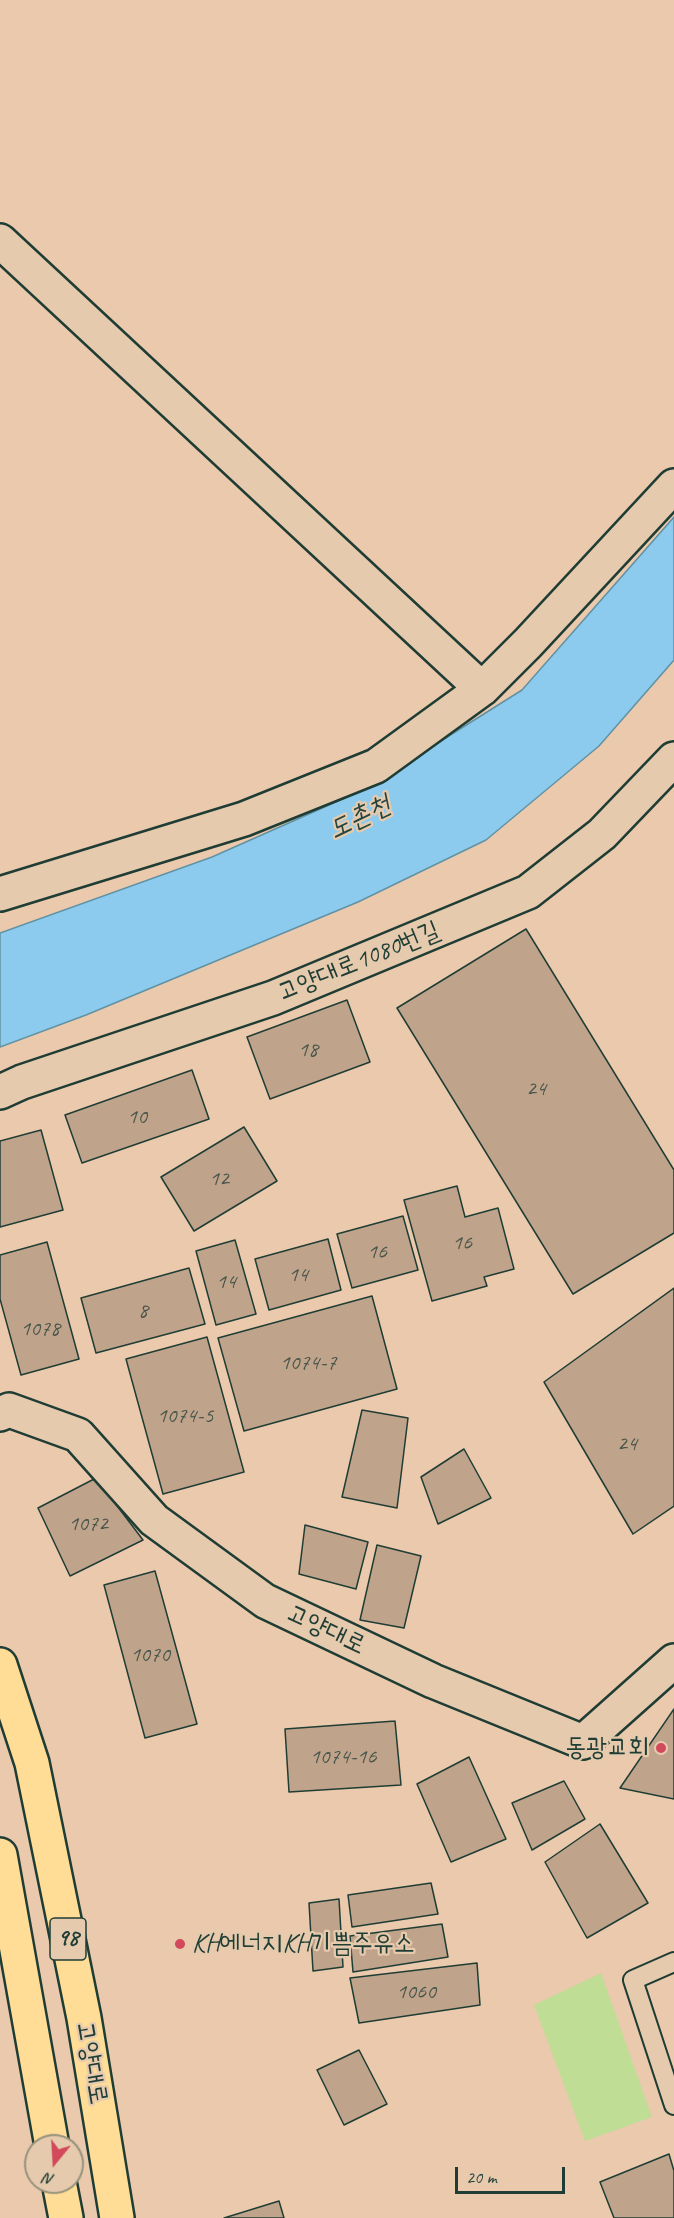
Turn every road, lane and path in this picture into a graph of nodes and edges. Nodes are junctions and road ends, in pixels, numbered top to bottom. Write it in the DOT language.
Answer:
graph roads {
  1 [pos="0,241"];
  2 [pos="674,486"];
  3 [pos="482,689"];
  4 [pos="674,759"];
  5 [pos="0,894"];
  6 [pos="0,1092"];
  7 [pos="0,1414"];
  8 [pos="674,1661"];
  9 [pos="0,1665"];
  10 [pos="0,1855"];
  11 [pos="674,1962"];
  12 [pos="674,2105"];
  13 [pos="50,2134"];
  14 [pos="61,2194"];
  15 [pos="66,2218"];
  16 [pos="117,2218"];
  1 -- 3 [label="street"];
  2 -- 3 [label="street"];
  3 -- 5 [label="street"];
  4 -- 6 [label="street, 고양대로1080번길"];
  7 -- 8 [label="street, 고양대로"];
  9 -- 16 [label="main road, 고양대로 / 98"];
  10 -- 13 [label="main road, 고양대로"];
  11 -- 12 [label="lane"];
  14 -- 15 [label="main road"];
}
